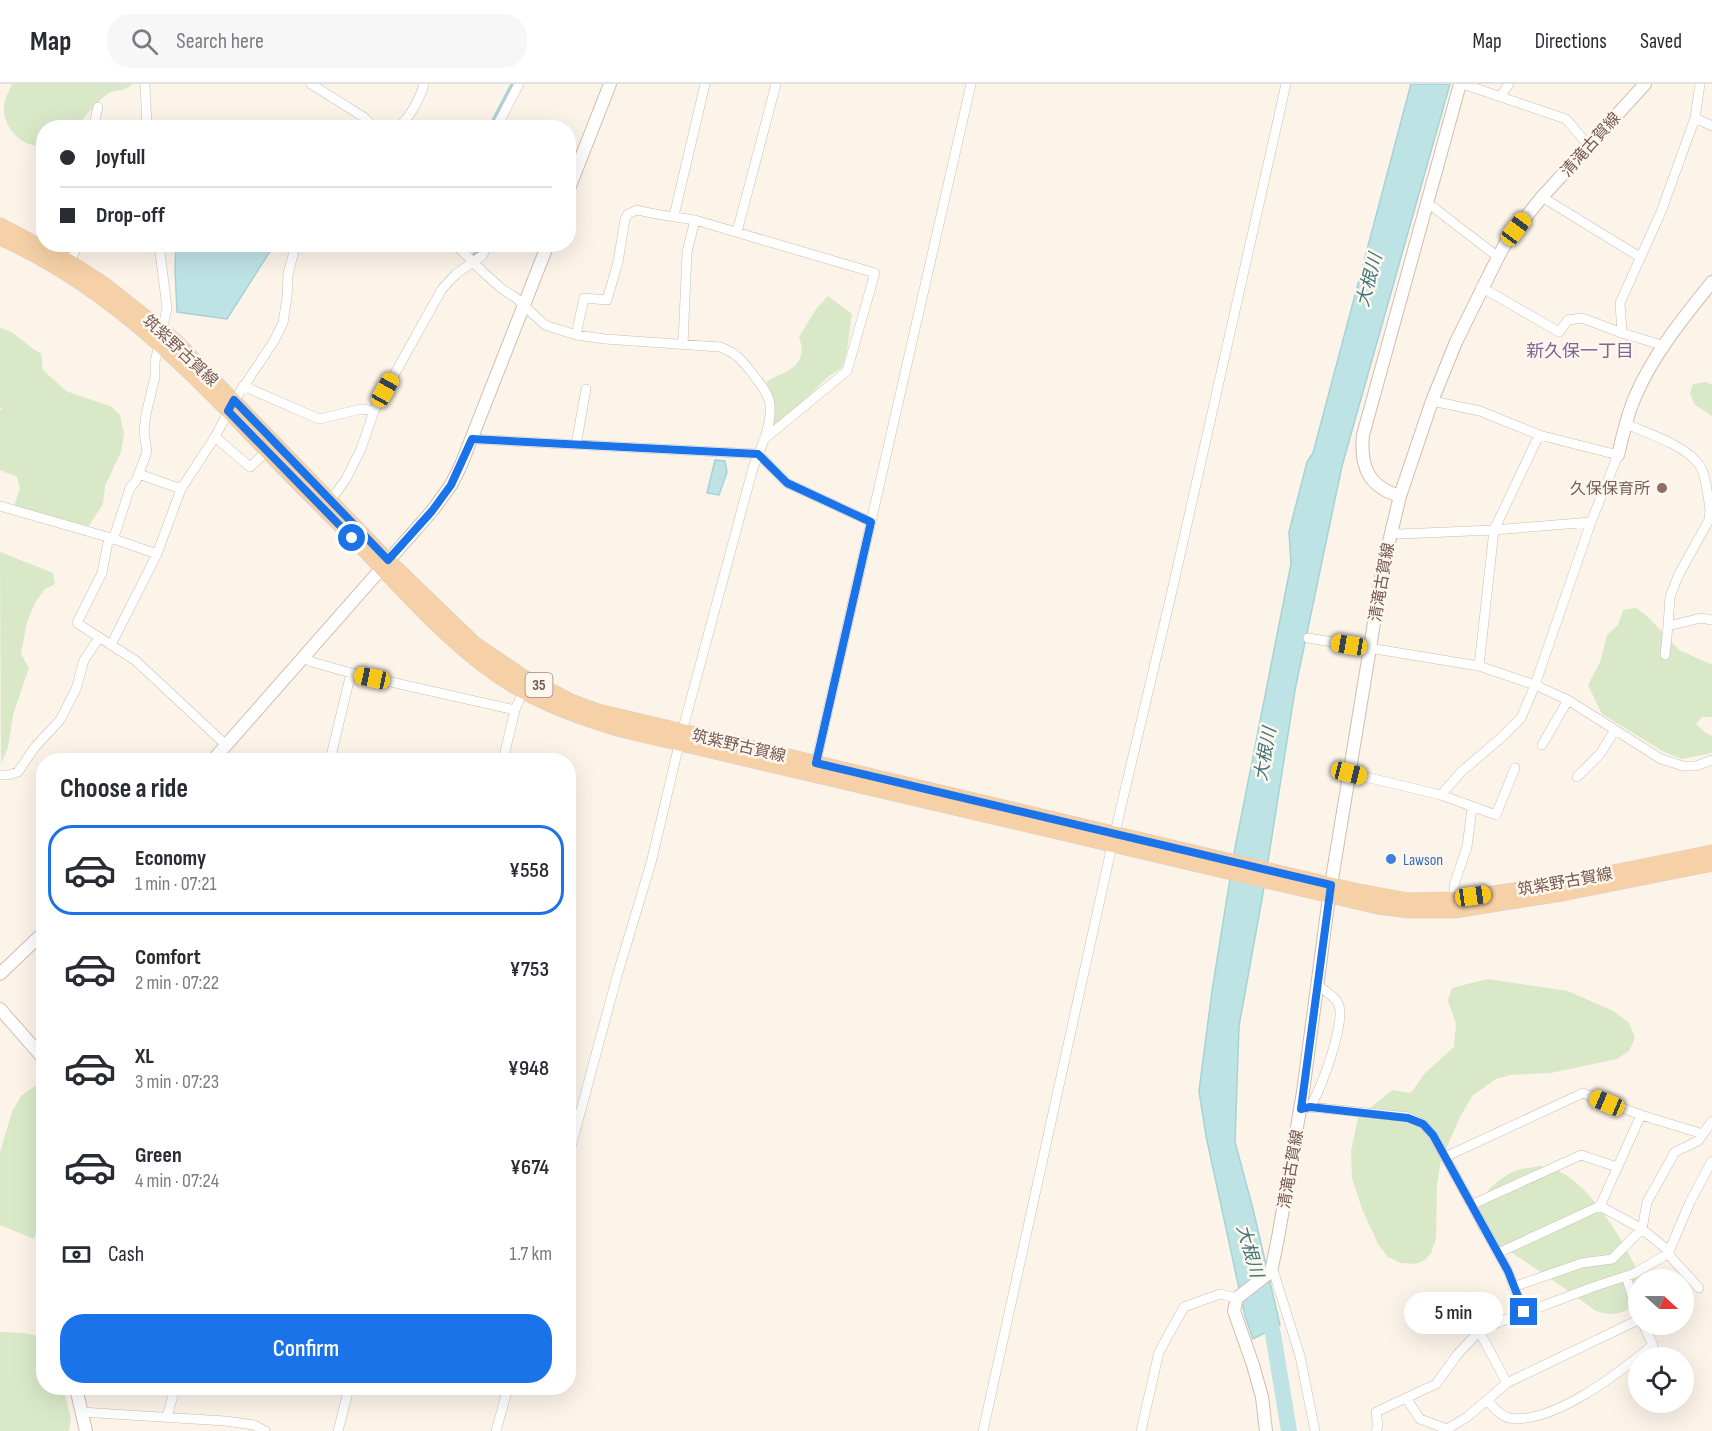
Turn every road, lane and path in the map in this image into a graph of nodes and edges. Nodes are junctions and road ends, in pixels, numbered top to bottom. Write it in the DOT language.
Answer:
graph roads {
  1 [pos="145,84"];
  2 [pos="311,84"];
  3 [pos="424,84"];
  4 [pos="519,84"];
  5 [pos="610,84"];
  6 [pos="705,84"];
  7 [pos="776,84"];
  8 [pos="971,84"];
  9 [pos="1286,84"];
  10 [pos="1462,84"];
  11 [pos="1509,84"];
  12 [pos="1645,84"];
  13 [pos="1700,84"];
  14 [pos="1500,97"];
  15 [pos="98,107"];
  16 [pos="1695,118"];
  17 [pos="95,120"];
  18 [pos="147,120"];
  19 [pos="367,120"];
  20 [pos="405,120"];
  21 [pos="500,120"];
  22 [pos="1712,126"];
  23 [pos="1589,146"];
  24 [pos="576,171"];
  25 [pos="1542,197"];
  26 [pos="1427,206"];
  27 [pos="674,216"];
  28 [pos="695,220"];
  29 [pos="0,225"];
  30 [pos="737,232"];
  31 [pos="0,238"];
  32 [pos="36,248"];
  33 [pos="43,252"];
  34 [pos="74,252"];
  35 [pos="160,252"];
  36 [pos="294,252"];
  37 [pos="463,252"];
  38 [pos="484,252"];
  39 [pos="545,252"];
  40 [pos="1498,257"];
  41 [pos="1640,257"];
  42 [pos="473,262"];
  43 [pos="67,267"];
  44 [pos="1712,282"];
  45 [pos="1481,287"];
  46 [pos="525,305"];
  47 [pos="1622,333"];
  48 [pos="576,335"];
  49 [pos="161,336"];
  50 [pos="683,344"];
  51 [pos="1665,346"];
  52 [pos="243,387"];
  53 [pos="586,389"];
  54 [pos="1432,401"];
  55 [pos="231,406"];
  56 [pos="374,411"];
  57 [pos="1626,424"];
  58 [pos="1539,435"];
  59 [pos="215,437"];
  60 [pos="472,439"];
  61 [pos="764,440"];
  62 [pos="576,445"];
  63 [pos="267,451"];
  64 [pos="758,454"];
  65 [pos="1618,455"];
  66 [pos="139,474"];
  67 [pos="181,489"];
  68 [pos="1400,496"];
  69 [pos="331,500"];
  70 [pos="0,506"];
  71 [pos="1711,509"];
  72 [pos="871,522"];
  73 [pos="1591,522"];
  74 [pos="1494,530"];
  75 [pos="1391,531"];
  76 [pos="111,538"];
  77 [pos="157,554"];
  78 [pos="384,564"];
  79 [pos="1712,620"];
  80 [pos="1668,626"];
  81 [pos="99,638"];
  82 [pos="1308,638"];
  83 [pos="111,645"];
  84 [pos="1370,648"];
  85 [pos="1665,655"];
  86 [pos="303,657"];
  87 [pos="1479,666"];
  88 [pos="351,673"];
  89 [pos="1534,685"];
  90 [pos="523,692"];
  91 [pos="1568,700"];
  92 [pos="515,710"];
  93 [pos="1615,730"];
  94 [pos="681,738"];
  95 [pos="1542,745"];
  96 [pos="227,746"];
  97 [pos="220,753"];
  98 [pos="332,753"];
  99 [pos="504,753"];
  100 [pos="1712,760"];
  101 [pos="1515,768"];
  102 [pos="815,769"];
  103 [pos="1349,773"];
  104 [pos="0,775"];
  105 [pos="1577,777"];
  106 [pos="1441,795"];
  107 [pos="1472,808"];
  108 [pos="1114,839"];
  109 [pos="1712,852"];
  110 [pos="1712,864"];
  111 [pos="1330,891"];
  112 [pos="1455,899"];
  113 [pos="36,940"];
  114 [pos="0,974"];
  115 [pos="1317,985"];
  116 [pos="0,1009"];
  117 [pos="36,1050"];
  118 [pos="1306,1108"];
  119 [pos="1641,1115"];
  120 [pos="1712,1121"];
  121 [pos="576,1128"];
  122 [pos="1703,1134"];
  123 [pos="1445,1157"];
  124 [pos="1712,1161"];
  125 [pos="1617,1167"];
  126 [pos="1471,1205"];
  127 [pos="1600,1206"];
  128 [pos="1642,1229"];
  129 [pos="1668,1252"];
  130 [pos="1498,1253"];
  131 [pos="1270,1270"];
  132 [pos="1626,1276"];
  133 [pos="1628,1282"];
  134 [pos="1513,1287"];
  135 [pos="1700,1288"];
  136 [pos="1239,1296"];
  137 [pos="1524,1312"];
  138 [pos="1628,1325"];
  139 [pos="1479,1331"];
  140 [pos="1649,1335"];
  141 [pos="1507,1383"];
  142 [pos="77,1395"];
  143 [pos="173,1395"];
  144 [pos="347,1395"];
  145 [pos="506,1395"];
  146 [pos="1406,1398"];
  147 [pos="1487,1400"];
  148 [pos="81,1412"];
  149 [pos="167,1417"];
  150 [pos="86,1431"];
  151 [pos="265,1431"];
  152 [pos="339,1431"];
  153 [pos="496,1431"];
  154 [pos="983,1431"];
  155 [pos="1141,1431"];
  156 [pos="1266,1431"];
  157 [pos="1314,1431"];
  158 [pos="1376,1431"];
  1 -- 18 [label="street"];
  2 -- 19 [label="street"];
  3 -- 20 [label="street"];
  4 -- 21 [label="street"];
  5 -- 24 [label="main road"];
  6 -- 27 [label="street"];
  7 -- 30 [label="street"];
  8 -- 72 [label="street"];
  9 -- 108 [label="street"];
  10 -- 14 [label="street"];
  10 -- 26 [label="main road"];
  11 -- 14 [label="street"];
  12 -- 23 [label="main road, 清滝古賀線"];
  13 -- 16 [label="street"];
  14 -- 23 [label="street"];
  15 -- 17 [label="street"];
  16 -- 22 [label="street"];
  16 -- 41 [label="street"];
  23 -- 25 [label="main road, 清滝古賀線"];
  25 -- 40 [label="main road, 清滝古賀線"];
  25 -- 41 [label="street"];
  26 -- 40 [label="street"];
  26 -- 68 [label="main road"];
  27 -- 28 [label="street"];
  27 -- 48 [label="street"];
  28 -- 30 [label="street"];
  28 -- 50 [label="street"];
  29 -- 32 [label="main road, 筑紫野古賀線 / 35"];
  30 -- 61 [label="street"];
  31 -- 43 [label="main road, 筑紫野古賀線 / 35"];
  33 -- 43 [label="main road, 筑紫野古賀線 / 35"];
  34 -- 43 [label="street"];
  35 -- 49 [label="street"];
  36 -- 52 [label="street"];
  37 -- 42 [label="street"];
  38 -- 42 [label="street"];
  39 -- 46 [label="main road"];
  40 -- 45 [label="main road, 清滝古賀線"];
  41 -- 47 [label="street"];
  42 -- 46 [label="street"];
  42 -- 56 [label="street"];
  43 -- 49 [label="main road, 筑紫野古賀線 / 35"];
  44 -- 51 [label="main road"];
  45 -- 47 [label="street"];
  45 -- 54 [label="main road, 清滝古賀線"];
  46 -- 48 [label="street"];
  46 -- 60 [label="main road"];
  47 -- 51 [label="street"];
  48 -- 50 [label="street"];
  49 -- 55 [label="main road, 筑紫野古賀線 / 35"];
  49 -- 66 [label="street"];
  50 -- 61 [label="street"];
  51 -- 57 [label="main road"];
  52 -- 55 [label="street"];
  52 -- 56 [label="street"];
  53 -- 62 [label="street"];
  54 -- 58 [label="street"];
  54 -- 68 [label="main road, 清滝古賀線"];
  55 -- 59 [label="street"];
  55 -- 63 [label="main road, 筑紫野古賀線 / 35"];
  55 -- 69 [label="main road, 筑紫野古賀線 / 35"];
  56 -- 69 [label="street"];
  57 -- 65 [label="main road"];
  57 -- 71 [label="street"];
  58 -- 65 [label="street"];
  58 -- 74 [label="street"];
  59 -- 63 [label="street"];
  59 -- 67 [label="street"];
  60 -- 62 [label="street"];
  60 -- 78 [label="main road"];
  61 -- 64 [label="street"];
  62 -- 64 [label="street"];
  63 -- 78 [label="main road, 筑紫野古賀線 / 35"];
  64 -- 72 [label="street"];
  64 -- 94 [label="street"];
  65 -- 73 [label="street"];
  66 -- 67 [label="street"];
  66 -- 76 [label="street"];
  67 -- 77 [label="street"];
  68 -- 75 [label="main road, 清滝古賀線"];
  69 -- 78 [label="main road, 筑紫野古賀線 / 35"];
  70 -- 76 [label="street"];
  71 -- 80 [label="street"];
  72 -- 102 [label="street"];
  73 -- 74 [label="street"];
  73 -- 89 [label="street"];
  74 -- 75 [label="street"];
  74 -- 87 [label="street"];
  75 -- 84 [label="main road, 清滝古賀線"];
  76 -- 77 [label="street"];
  76 -- 81 [label="street"];
  77 -- 83 [label="street"];
  78 -- 86 [label="main road"];
  78 -- 90 [label="main road, 筑紫野古賀線 / 35"];
  78 -- 94 [label="main road, 筑紫野古賀線 / 35"];
  79 -- 80 [label="street"];
  80 -- 85 [label="street"];
  81 -- 83 [label="street"];
  81 -- 104 [label="street"];
  82 -- 84 [label="street"];
  83 -- 96 [label="street"];
  84 -- 87 [label="street"];
  84 -- 103 [label="main road, 清滝古賀線"];
  86 -- 88 [label="street"];
  86 -- 96 [label="main road"];
  87 -- 89 [label="street"];
  88 -- 92 [label="street"];
  88 -- 98 [label="street"];
  89 -- 91 [label="street"];
  89 -- 106 [label="street"];
  90 -- 92 [label="street"];
  90 -- 94 [label="main road, 筑紫野古賀線 / 35"];
  91 -- 93 [label="street"];
  91 -- 95 [label="street"];
  92 -- 99 [label="street"];
  93 -- 100 [label="street"];
  93 -- 105 [label="street"];
  94 -- 102 [label="main road, 筑紫野古賀線 / 35"];
  94 -- 121 [label="street"];
  96 -- 97 [label="main road"];
  101 -- 107 [label="street"];
  102 -- 108 [label="main road, 筑紫野古賀線 / 35"];
  103 -- 106 [label="street"];
  103 -- 111 [label="main road, 清滝古賀線"];
  106 -- 107 [label="street"];
  107 -- 112 [label="street"];
  108 -- 111 [label="main road, 筑紫野古賀線 / 35"];
  108 -- 154 [label="street"];
  109 -- 112 [label="main road, 筑紫野古賀線 / 35"];
  110 -- 111 [label="main road, 筑紫野古賀線 / 35"];
  111 -- 112 [label="main road, 筑紫野古賀線 / 35"];
  111 -- 115 [label="main road, 清滝古賀線"];
  113 -- 114 [label="main road"];
  115 -- 118 [label="main road, 清滝古賀線"];
  115 -- 118 [label="street"];
  116 -- 117 [label="main road"];
  118 -- 123 [label="street"];
  118 -- 131 [label="main road, 清滝古賀線"];
  119 -- 122 [label="street"];
  119 -- 123 [label="street"];
  119 -- 125 [label="street"];
  120 -- 122 [label="street"];
  122 -- 128 [label="street"];
  123 -- 126 [label="street"];
  124 -- 129 [label="street"];
  125 -- 126 [label="street"];
  125 -- 127 [label="street"];
  126 -- 130 [label="street"];
  127 -- 128 [label="street"];
  127 -- 130 [label="street"];
  128 -- 129 [label="street"];
  128 -- 134 [label="street"];
  129 -- 132 [label="street"];
  129 -- 135 [label="street"];
  130 -- 134 [label="street"];
  131 -- 136 [label="main road"];
  131 -- 157 [label="street"];
  132 -- 133 [label="street"];
  132 -- 137 [label="street"];
  134 -- 137 [label="street"];
  136 -- 155 [label="street"];
  136 -- 156 [label="main road"];
  137 -- 139 [label="street"];
  138 -- 141 [label="street"];
  139 -- 141 [label="street"];
  139 -- 146 [label="street"];
  140 -- 147 [label="street"];
  141 -- 147 [label="street"];
  142 -- 148 [label="main road"];
  143 -- 149 [label="street"];
  144 -- 152 [label="street"];
  145 -- 153 [label="street"];
  146 -- 147 [label="street"];
  146 -- 158 [label="street"];
  148 -- 149 [label="street"];
  148 -- 150 [label="main road"];
  149 -- 151 [label="street"];
}
